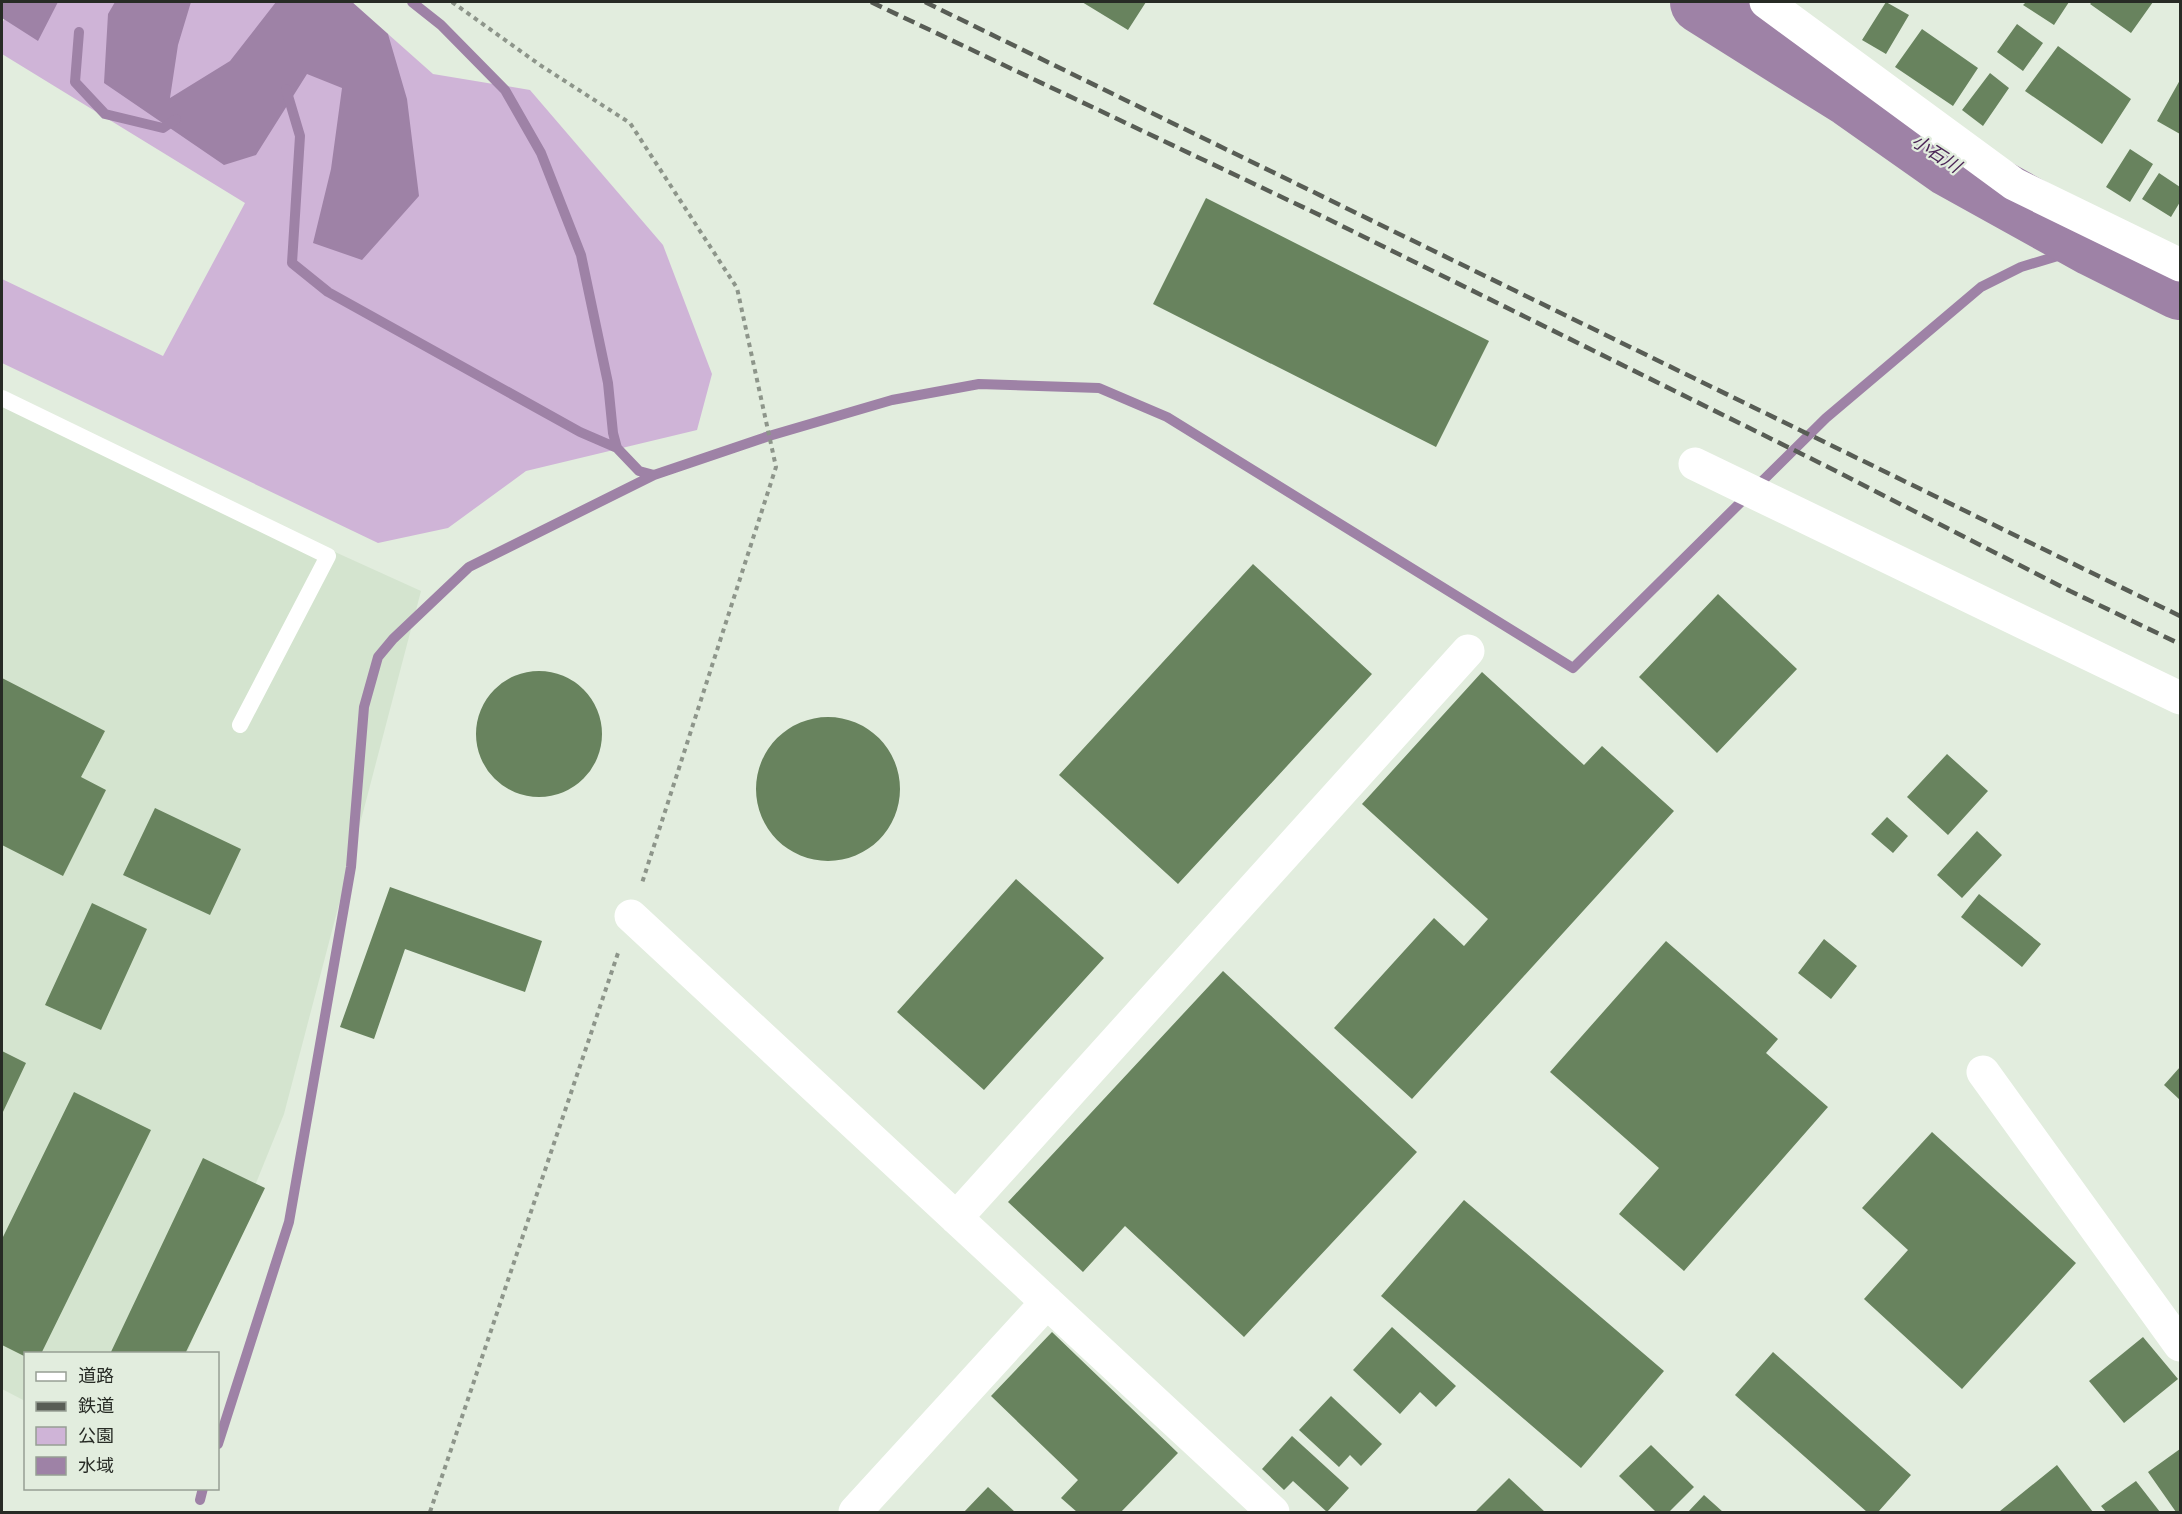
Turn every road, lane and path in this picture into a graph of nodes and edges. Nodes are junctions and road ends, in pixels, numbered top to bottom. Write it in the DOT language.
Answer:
graph roads {
  1 [pos="452,2"];
  2 [pos="1778,4"];
  3 [pos="2181,265"];
  4 [pos="2,398"];
  5 [pos="1695,464"];
  6 [pos="1468,651"];
  7 [pos="2181,698"];
  8 [pos="240,725"];
  9 [pos="631,916"];
  10 [pos="1983,1072"];
  11 [pos="956,1218"];
  12 [pos="1047,1302"];
  13 [pos="2181,1345"];
  14 [pos="430,1512"];
  15 [pos="855,1512"];
  16 [pos="1273,1512"];
  1 -- 9 [label="path"];
  2 -- 3 [label="street"];
  4 -- 8 [label="lane"];
  5 -- 7 [label="street"];
  6 -- 11 [label="street"];
  9 -- 11 [label="street"];
  9 -- 14 [label="path"];
  10 -- 13 [label="street"];
  11 -- 12 [label="street"];
  12 -- 15 [label="street"];
  12 -- 16 [label="street"];
}
